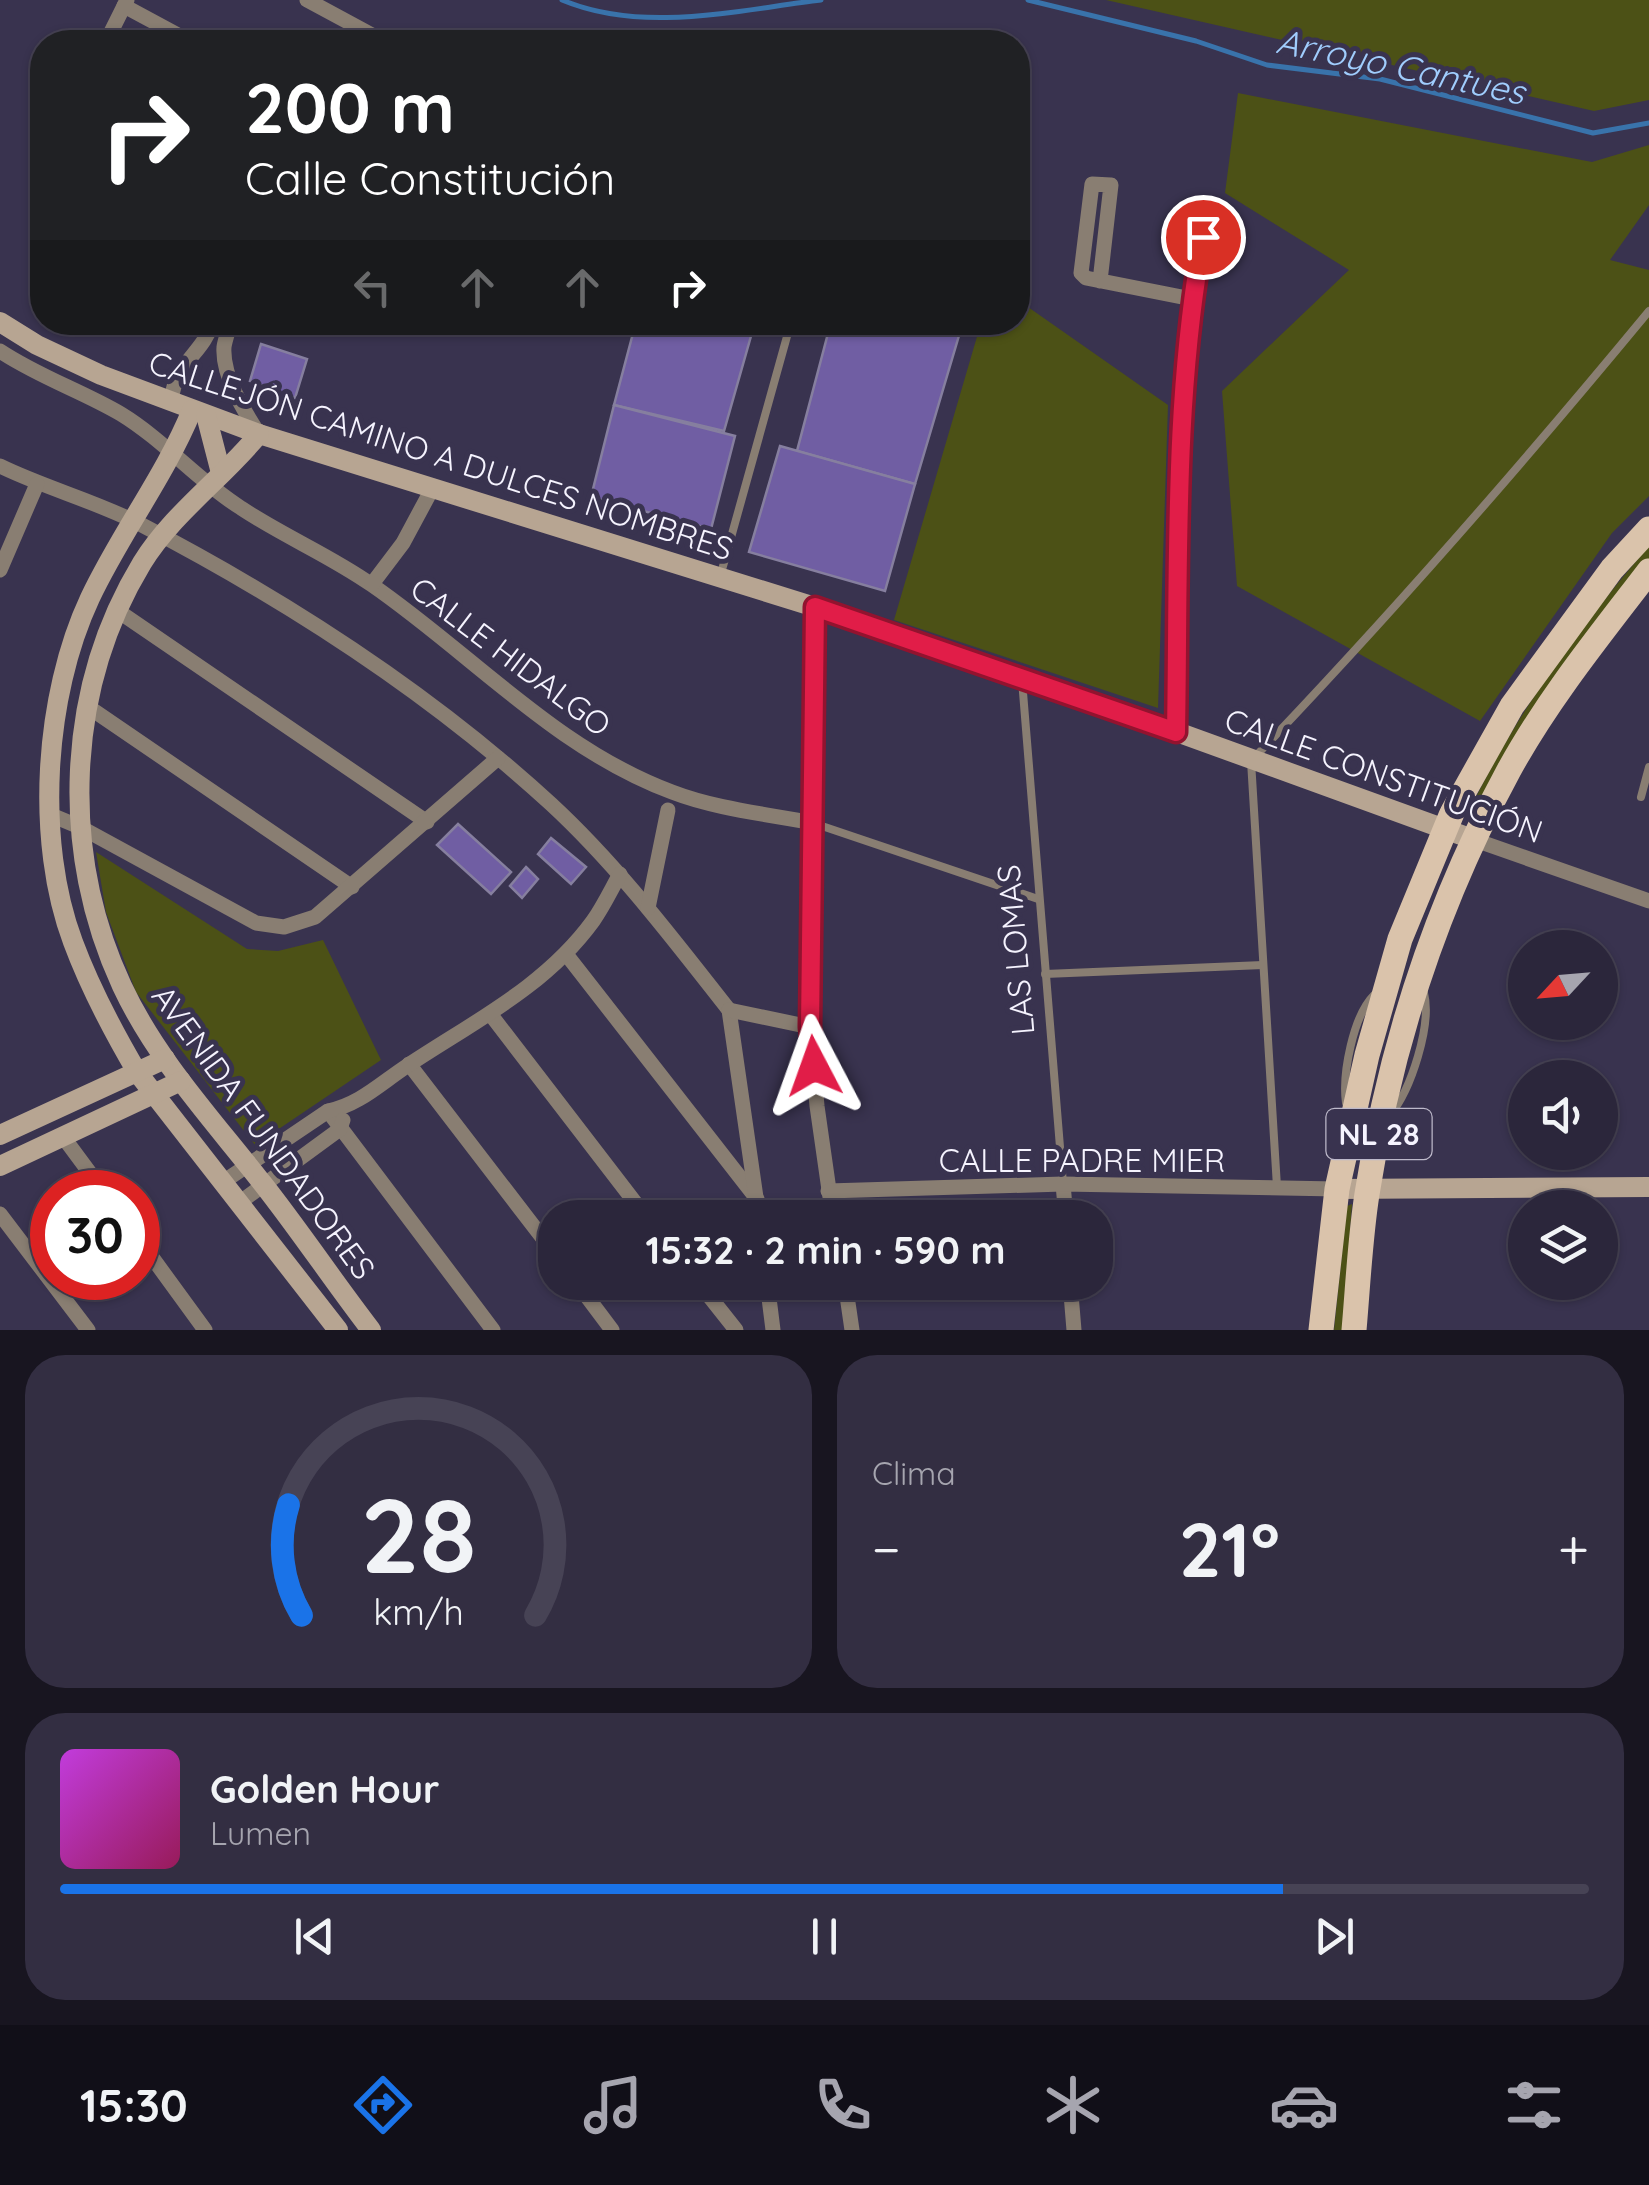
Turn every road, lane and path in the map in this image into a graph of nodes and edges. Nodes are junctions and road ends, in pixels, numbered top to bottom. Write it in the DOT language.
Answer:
graph roads {
  1 [pos="307,0"];
  2 [pos="126,3"];
  3 [pos="112,30"];
  4 [pos="171,30"];
  5 [pos="363,30"];
  6 [pos="1209,206"];
  7 [pos="1100,280"];
  8 [pos="1192,299"];
  9 [pos="1649,312"];
  10 [pos="0,322"];
  11 [pos="209,335"];
  12 [pos="228,335"];
  13 [pos="788,335"];
  14 [pos="206,344"];
  15 [pos="224,349"];
  16 [pos="0,352"];
  17 [pos="171,401"];
  18 [pos="199,413"];
  19 [pos="258,434"];
  20 [pos="172,453"];
  21 [pos="0,466"];
  22 [pos="214,479"];
  23 [pos="37,484"];
  24 [pos="432,490"];
  25 [pos="133,521"];
  26 [pos="1649,529"];
  27 [pos="162,536"];
  28 [pos="0,570"];
  29 [pos="1649,571"];
  30 [pos="720,578"];
  31 [pos="372,584"];
  32 [pos="815,607"];
  33 [pos="118,611"];
  34 [pos="1022,678"];
  35 [pos="87,706"];
  36 [pos="1176,732"];
  37 [pos="498,758"];
  38 [pos="1252,761"];
  39 [pos="1649,767"];
  40 [pos="1641,797"];
  41 [pos="668,810"];
  42 [pos="51,815"];
  43 [pos="426,822"];
  44 [pos="813,823"];
  45 [pos="80,827"];
  46 [pos="1445,830"];
  47 [pos="1475,840"];
  48 [pos="620,874"];
  49 [pos="352,887"];
  50 [pos="1038,899"];
  51 [pos="1649,901"];
  52 [pos="648,908"];
  53 [pos="566,954"];
  54 [pos="1263,965"];
  55 [pos="1045,974"];
  56 [pos="730,1010"];
  57 [pos="491,1015"];
  58 [pos="810,1027"];
  59 [pos="166,1060"];
  60 [pos="409,1064"];
  61 [pos="138,1072"];
  62 [pos="182,1081"];
  63 [pos="154,1095"];
  64 [pos="348,1107"];
  65 [pos="328,1111"];
  66 [pos="340,1128"];
  67 [pos="0,1134"];
  68 [pos="64,1138"];
  69 [pos="248,1165"];
  70 [pos="0,1166"];
  71 [pos="88,1170"];
  72 [pos="223,1182"];
  73 [pos="1064,1184"];
  74 [pos="264,1185"];
  75 [pos="1277,1187"];
  76 [pos="1649,1187"];
  77 [pos="1337,1189"];
  78 [pos="1368,1189"];
  79 [pos="828,1190"];
  80 [pos="633,1200"];
  81 [pos="756,1200"];
  82 [pos="830,1200"];
  83 [pos="1065,1200"];
  84 [pos="239,1202"];
  85 [pos="0,1214"];
  86 [pos="538,1232"];
  87 [pos="160,1268"];
  88 [pos="590,1300"];
  89 [pos="712,1300"];
  90 [pos="769,1300"];
  91 [pos="848,1300"];
  92 [pos="1072,1300"];
  93 [pos="88,1330"];
  94 [pos="205,1330"];
  95 [pos="338,1330"];
  96 [pos="371,1330"];
  97 [pos="493,1330"];
  98 [pos="612,1330"];
  99 [pos="736,1330"];
  100 [pos="773,1330"];
  101 [pos="852,1330"];
  102 [pos="1074,1330"];
  103 [pos="1321,1330"];
  104 [pos="1354,1330"];
  1 -- 5 [label="street"];
  2 -- 3 [label="street"];
  2 -- 4 [label="street"];
  6 -- 8 [label="street"];
  7 -- 7 [label="street"];
  7 -- 8 [label="street"];
  8 -- 36 [label="street"];
  9 -- 38 [label="lane"];
  10 -- 17 [label="street, CALLEJÓN CAMINO A DULCES NOMBRES"];
  11 -- 14 [label="street"];
  12 -- 15 [label="street"];
  13 -- 30 [label="lane"];
  14 -- 15 [label="street"];
  14 -- 17 [label="street"];
  15 -- 19 [label="street"];
  16 -- 20 [label="street, CALLE HIDALGO"];
  17 -- 18 [label="street, CALLEJÓN CAMINO A DULCES NOMBRES"];
  18 -- 19 [label="street, CALLEJÓN CAMINO A DULCES NOMBRES"];
  18 -- 20 [label="street, AVENIDA FUNDADORES"];
  18 -- 22 [label="street"];
  19 -- 22 [label="street, AVENIDA FUNDADORES"];
  19 -- 24 [label="street, CALLEJÓN CAMINO A DULCES NOMBRES"];
  20 -- 22 [label="street, CALLE HIDALGO"];
  20 -- 25 [label="street, AVENIDA FUNDADORES"];
  21 -- 23 [label="street"];
  22 -- 27 [label="street, AVENIDA FUNDADORES"];
  22 -- 31 [label="street, CALLE HIDALGO"];
  23 -- 25 [label="street"];
  23 -- 28 [label="street"];
  24 -- 30 [label="street, CALLEJÓN CAMINO A DULCES NOMBRES"];
  24 -- 31 [label="street"];
  25 -- 27 [label="street"];
  25 -- 42 [label="street, AVENIDA FUNDADORES"];
  26 -- 46 [label="main road, NL 28"];
  27 -- 33 [label="street, AVENIDA FUNDADORES"];
  27 -- 37 [label="street"];
  29 -- 47 [label="main road, NL 28"];
  30 -- 32 [label="street, CALLEJÓN CAMINO A DULCES NOMBRES"];
  31 -- 44 [label="street, CALLE HIDALGO"];
  32 -- 34 [label="street, CALLE CONSTITUCIÓN"];
  32 -- 44 [label="street"];
  33 -- 35 [label="street, AVENIDA FUNDADORES"];
  33 -- 43 [label="street"];
  34 -- 36 [label="street, CALLE CONSTITUCIÓN"];
  34 -- 50 [label="lane, LAS LOMAS"];
  35 -- 45 [label="street, AVENIDA FUNDADORES"];
  35 -- 49 [label="street"];
  36 -- 38 [label="street, CALLE CONSTITUCIÓN"];
  37 -- 43 [label="street"];
  37 -- 48 [label="street"];
  38 -- 46 [label="street, CALLE CONSTITUCIÓN"];
  38 -- 54 [label="lane"];
  39 -- 40 [label="lane"];
  41 -- 52 [label="street"];
  42 -- 45 [label="street"];
  42 -- 61 [label="street, AVENIDA FUNDADORES"];
  43 -- 49 [label="street"];
  44 -- 50 [label="lane, CALLE HIDALGO"];
  44 -- 58 [label="street"];
  45 -- 49 [label="street"];
  45 -- 59 [label="street, AVENIDA FUNDADORES"];
  46 -- 47 [label="street, CALLE CONSTITUCIÓN"];
  46 -- 77 [label="main road, NL 28"];
  47 -- 51 [label="street, CALLE CONSTITUCIÓN"];
  47 -- 78 [label="main road, NL 28"];
  48 -- 52 [label="street"];
  48 -- 53 [label="street"];
  50 -- 55 [label="lane, LAS LOMAS"];
  52 -- 56 [label="street"];
  53 -- 57 [label="street"];
  53 -- 81 [label="street"];
  54 -- 55 [label="lane"];
  54 -- 75 [label="lane"];
  55 -- 73 [label="lane, LAS LOMAS"];
  56 -- 58 [label="street"];
  56 -- 81 [label="street"];
  57 -- 60 [label="street"];
  57 -- 80 [label="street"];
  58 -- 79 [label="street"];
  59 -- 61 [label="street"];
  59 -- 62 [label="street, AVENIDA FUNDADORES"];
  60 -- 64 [label="street"];
  60 -- 86 [label="street"];
  61 -- 63 [label="street, AVENIDA FUNDADORES"];
  61 -- 67 [label="street"];
  62 -- 63 [label="street"];
  62 -- 69 [label="street, AVENIDA FUNDADORES"];
  63 -- 68 [label="street"];
  63 -- 72 [label="street, AVENIDA FUNDADORES"];
  64 -- 65 [label="street"];
  64 -- 66 [label="street"];
  65 -- 66 [label="street"];
  65 -- 69 [label="street"];
  66 -- 74 [label="street"];
  66 -- 97 [label="street"];
  68 -- 70 [label="street"];
  68 -- 71 [label="street"];
  69 -- 72 [label="street"];
  69 -- 74 [label="street, AVENIDA FUNDADORES"];
  72 -- 84 [label="street, AVENIDA FUNDADORES"];
  73 -- 75 [label="street, CALLE PADRE MIER"];
  73 -- 79 [label="street, CALLE PADRE MIER"];
  73 -- 83 [label="street, LAS LOMAS"];
  74 -- 84 [label="street"];
  74 -- 96 [label="street, AVENIDA FUNDADORES"];
  75 -- 77 [label="street, CALLE PADRE MIER"];
  76 -- 78 [label="street"];
  77 -- 78 [label="street"];
  77 -- 103 [label="main road, NL 28"];
  78 -- 104 [label="main road, NL 28"];
  79 -- 82 [label="street"];
  84 -- 95 [label="street, AVENIDA FUNDADORES"];
  85 -- 93 [label="street"];
  87 -- 94 [label="street"];
  88 -- 98 [label="street"];
  89 -- 99 [label="street"];
  90 -- 100 [label="street"];
  91 -- 101 [label="street"];
  92 -- 102 [label="street"];
}
